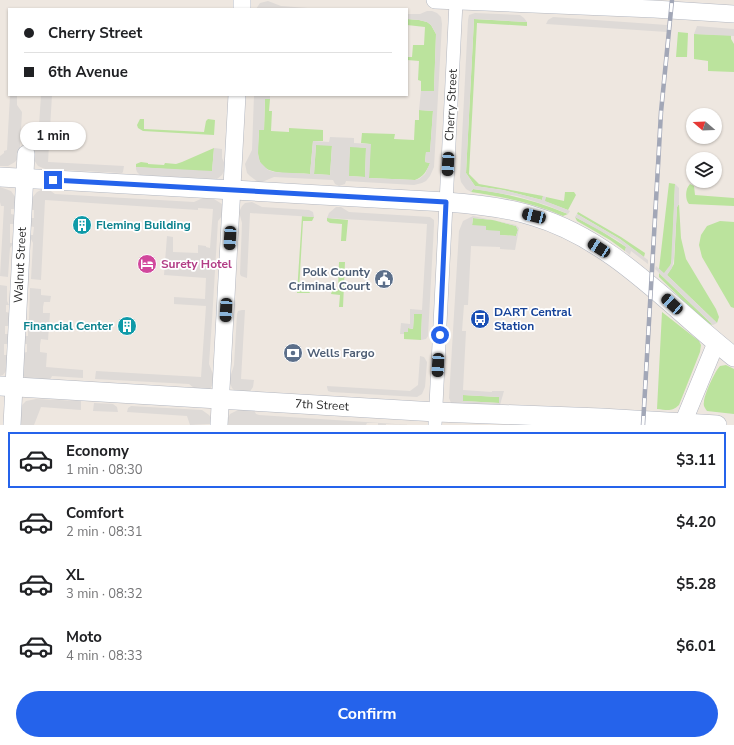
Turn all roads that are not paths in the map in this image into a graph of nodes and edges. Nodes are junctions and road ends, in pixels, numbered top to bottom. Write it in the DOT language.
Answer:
graph roads {
  1 [pos="435,0"];
  2 [pos="456,2"];
  3 [pos="734,14"];
  4 [pos="238,96"];
  5 [pos="26,154"];
  6 [pos="0,177"];
  7 [pos="25,178"];
  8 [pos="232,190"];
  9 [pos="446,202"];
  10 [pos="716,342"];
  11 [pos="734,357"];
  12 [pos="7,386"];
  13 [pos="220,399"];
  14 [pos="436,418"];
  15 [pos="683,423"];
  16 [pos="12,425"];
  17 [pos="219,425"];
  18 [pos="717,425"];
  1 -- 2 [label="street"];
  2 -- 3 [label="street"];
  2 -- 9 [label="street, Cherry Street"];
  4 -- 8 [label="street"];
  5 -- 7 [label="street, Walnut Street"];
  6 -- 7 [label="main road"];
  7 -- 8 [label="main road"];
  7 -- 12 [label="street, Walnut Street"];
  8 -- 9 [label="main road"];
  8 -- 13 [label="street"];
  9 -- 10 [label="main road"];
  9 -- 14 [label="street, Cherry Street"];
  10 -- 11 [label="main road"];
  10 -- 15 [label="street"];
  12 -- 13 [label="main road, 7th Street"];
  12 -- 16 [label="street, Walnut Street"];
  13 -- 14 [label="main road, 7th Street"];
  13 -- 17 [label="street"];
  14 -- 15 [label="main road, 7th Street"];
  15 -- 18 [label="main road, 7th Street"];
}
